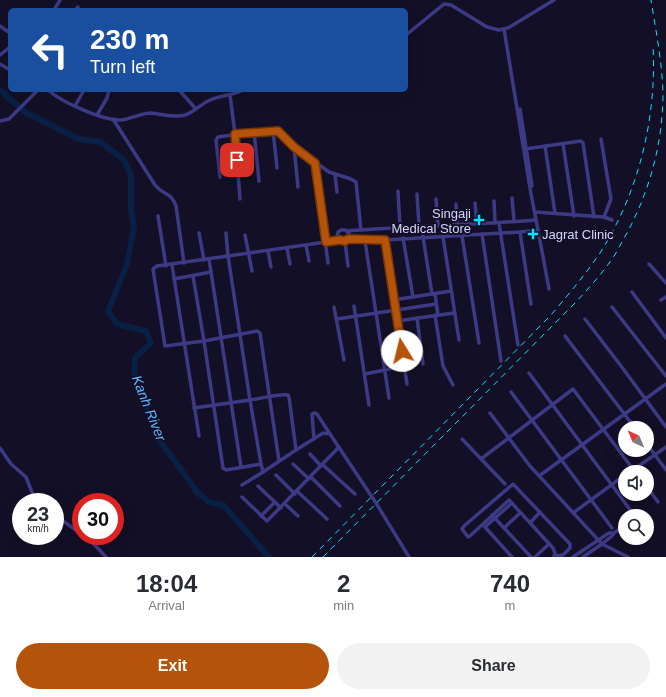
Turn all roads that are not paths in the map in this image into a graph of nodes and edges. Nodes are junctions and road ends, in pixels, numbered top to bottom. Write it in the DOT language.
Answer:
graph roads {
  1 [pos="438,0"];
  2 [pos="554,0"];
  3 [pos="442,5"];
  4 [pos="505,29"];
  5 [pos="408,33"];
  6 [pos="8,49"];
  7 [pos="0,55"];
  8 [pos="36,92"];
  9 [pos="51,92"];
  10 [pos="83,92"];
  11 [pos="108,92"];
  12 [pos="181,92"];
  13 [pos="238,92"];
  14 [pos="230,95"];
  15 [pos="75,106"];
  16 [pos="196,109"];
  17 [pos="97,115"];
  18 [pos="113,119"];
  19 [pos="0,121"];
  20 [pos="274,130"];
  21 [pos="254,132"];
  22 [pos="235,134"];
  23 [pos="601,139"];
  24 [pos="563,144"];
  25 [pos="545,146"];
  26 [pos="294,147"];
  27 [pos="525,149"];
  28 [pos="315,163"];
  29 [pos="277,168"];
  30 [pos="335,175"];
  31 [pos="220,177"];
  32 [pos="259,182"];
  33 [pos="298,187"];
  34 [pos="398,191"];
  35 [pos="337,192"];
  36 [pos="417,194"];
  37 [pos="512,198"];
  38 [pos="240,199"];
  39 [pos="436,199"];
  40 [pos="494,201"];
  41 [pos="475,203"];
  42 [pos="456,204"];
  43 [pos="534,212"];
  44 [pos="555,213"];
  45 [pos="158,216"];
  46 [pos="574,216"];
  47 [pos="594,217"];
  48 [pos="604,217"];
  49 [pos="536,220"];
  50 [pos="612,220"];
  51 [pos="514,221"];
  52 [pos="497,223"];
  53 [pos="476,224"];
  54 [pos="457,225"];
  55 [pos="421,226"];
  56 [pos="438,226"];
  57 [pos="400,227"];
  58 [pos="362,230"];
  59 [pos="538,230"];
  60 [pos="347,231"];
  61 [pos="226,232"];
  62 [pos="520,232"];
  63 [pos="199,233"];
  64 [pos="482,234"];
  65 [pos="500,234"];
  66 [pos="246,235"];
  67 [pos="462,236"];
  68 [pos="423,237"];
  69 [pos="443,237"];
  70 [pos="403,238"];
  71 [pos="340,240"];
  72 [pos="346,240"];
  73 [pos="365,240"];
  74 [pos="385,240"];
  75 [pos="326,242"];
  76 [pos="306,245"];
  77 [pos="287,248"];
  78 [pos="268,251"];
  79 [pos="249,253"];
  80 [pos="228,256"];
  81 [pos="209,259"];
  82 [pos="204,260"];
  83 [pos="309,261"];
  84 [pos="184,263"];
  85 [pos="328,263"];
  86 [pos="290,264"];
  87 [pos="649,264"];
  88 [pos="172,265"];
  89 [pos="166,266"];
  90 [pos="348,266"];
  91 [pos="271,267"];
  92 [pos="252,271"];
  93 [pos="211,272"];
  94 [pos="193,276"];
  95 [pos="174,279"];
  96 [pos="666,283"];
  97 [pos="549,289"];
  98 [pos="451,291"];
  99 [pos="632,292"];
  100 [pos="433,294"];
  101 [pos="666,296"];
  102 [pos="413,297"];
  103 [pos="393,300"];
  104 [pos="661,300"];
  105 [pos="436,304"];
  106 [pos="531,304"];
  107 [pos="354,306"];
  108 [pos="334,307"];
  109 [pos="612,307"];
  110 [pos="395,310"];
  111 [pos="454,312"];
  112 [pos="376,313"];
  113 [pos="436,315"];
  114 [pos="356,316"];
  115 [pos="417,318"];
  116 [pos="337,319"];
  117 [pos="585,320"];
  118 [pos="397,321"];
  119 [pos="240,335"];
  120 [pos="565,336"];
  121 [pos="222,338"];
  122 [pos="666,338"];
  123 [pos="459,340"];
  124 [pos="204,341"];
  125 [pos="184,344"];
  126 [pos="479,344"];
  127 [pos="518,345"];
  128 [pos="344,360"];
  129 [pos="501,361"];
  130 [pos="423,364"];
  131 [pos="404,366"];
  132 [pos="385,370"];
  133 [pos="528,373"];
  134 [pos="365,374"];
  135 [pos="666,376"];
  136 [pos="407,384"];
  137 [pos="666,384"];
  138 [pos="453,385"];
  139 [pos="510,392"];
  140 [pos="270,397"];
  141 [pos="389,398"];
  142 [pos="646,399"];
  143 [pos="250,400"];
  144 [pos="231,402"];
  145 [pos="213,405"];
  146 [pos="553,405"];
  147 [pos="369,406"];
  148 [pos="194,408"];
  149 [pos="490,413"];
  150 [pos="625,414"];
  151 [pos="532,421"];
  152 [pos="630,421"];
  153 [pos="666,427"];
  154 [pos="603,429"];
  155 [pos="330,434"];
  156 [pos="199,436"];
  157 [pos="509,438"];
  158 [pos="314,439"];
  159 [pos="462,439"];
  160 [pos="582,445"];
  161 [pos="666,446"];
  162 [pos="339,447"];
  163 [pos="0,448"];
  164 [pos="296,450"];
  165 [pos="310,454"];
  166 [pos="655,455"];
  167 [pos="482,459"];
  168 [pos="561,460"];
  169 [pos="279,461"];
  170 [pos="261,464"];
  171 [pos="293,464"];
  172 [pos="322,465"];
  173 [pos="629,465"];
  174 [pos="641,465"];
  175 [pos="241,467"];
  176 [pos="666,470"];
  177 [pos="263,472"];
  178 [pos="276,476"];
  179 [pos="539,476"];
  180 [pos="310,478"];
  181 [pos="618,480"];
  182 [pos="505,484"];
  183 [pos="242,485"];
  184 [pos="612,485"];
  185 [pos="258,486"];
  186 [pos="502,492"];
  187 [pos="33,493"];
  188 [pos="296,493"];
  189 [pos="355,494"];
  190 [pos="654,497"];
  191 [pos="242,498"];
  192 [pos="591,500"];
  193 [pos="510,501"];
  194 [pos="275,502"];
  195 [pos="658,502"];
  196 [pos="285,504"];
  197 [pos="340,506"];
  198 [pos="281,508"];
  199 [pos="630,509"];
  200 [pos="540,512"];
  201 [pos="520,513"];
  202 [pos="573,513"];
  203 [pos="261,516"];
  204 [pos="298,516"];
  205 [pos="494,517"];
  206 [pos="326,519"];
  207 [pos="530,523"];
  208 [pos="484,526"];
  209 [pos="504,528"];
  210 [pos="612,528"];
  211 [pos="618,529"];
  212 [pos="614,532"];
  213 [pos="598,540"];
  214 [pos="549,544"];
  215 [pos="602,544"];
  216 [pos="95,545"];
  217 [pos="529,556"];
  218 [pos="554,556"];
  219 [pos="106,557"];
  220 [pos="409,557"];
  221 [pos="512,557"];
  222 [pos="535,557"];
  223 [pos="573,557"];
  224 [pos="583,557"];
  225 [pos="628,557"];
  1 -- 3 [label="street"];
  2 -- 4 [label="street"];
  3 -- 4 [label="street"];
  3 -- 5 [label="street"];
  4 -- 27 [label="street"];
  6 -- 7 [label="street"];
  8 -- 19 [label="street"];
  9 -- 15 [label="street"];
  10 -- 15 [label="street"];
  11 -- 17 [label="street"];
  12 -- 16 [label="street"];
  13 -- 14 [label="street"];
  14 -- 16 [label="street"];
  14 -- 22 [label="street"];
  15 -- 17 [label="street"];
  16 -- 18 [label="street"];
  17 -- 18 [label="street"];
  18 -- 84 [label="street"];
  20 -- 21 [label="street"];
  20 -- 26 [label="street"];
  20 -- 29 [label="street"];
  21 -- 22 [label="street"];
  21 -- 32 [label="street"];
  22 -- 31 [label="street"];
  22 -- 38 [label="street"];
  23 -- 48 [label="street"];
  24 -- 25 [label="street"];
  24 -- 46 [label="street"];
  24 -- 47 [label="street"];
  25 -- 27 [label="street"];
  25 -- 44 [label="street"];
  26 -- 28 [label="street"];
  26 -- 33 [label="street"];
  27 -- 43 [label="street"];
  28 -- 30 [label="street"];
  28 -- 75 [label="street"];
  30 -- 35 [label="street"];
  30 -- 58 [label="street"];
  34 -- 57 [label="street"];
  36 -- 55 [label="street"];
  37 -- 51 [label="street"];
  39 -- 56 [label="street"];
  40 -- 52 [label="street"];
  41 -- 53 [label="street"];
  42 -- 54 [label="street"];
  43 -- 44 [label="street"];
  43 -- 49 [label="street"];
  44 -- 46 [label="street"];
  45 -- 89 [label="street"];
  46 -- 47 [label="street"];
  47 -- 48 [label="street"];
  48 -- 50 [label="street"];
  49 -- 51 [label="street"];
  49 -- 59 [label="street"];
  51 -- 52 [label="street"];
  52 -- 53 [label="street"];
  52 -- 65 [label="street"];
  53 -- 54 [label="street"];
  54 -- 56 [label="street"];
  55 -- 56 [label="street"];
  55 -- 57 [label="street"];
  55 -- 68 [label="street"];
  57 -- 58 [label="street"];
  58 -- 60 [label="street"];
  59 -- 62 [label="street"];
  59 -- 97 [label="street"];
  60 -- 71 [label="street"];
  60 -- 72 [label="street"];
  61 -- 80 [label="street"];
  62 -- 65 [label="street"];
  62 -- 106 [label="street"];
  63 -- 82 [label="street"];
  64 -- 65 [label="street"];
  64 -- 67 [label="street"];
  64 -- 129 [label="street"];
  65 -- 127 [label="street"];
  66 -- 79 [label="street"];
  67 -- 69 [label="street"];
  67 -- 126 [label="street"];
  68 -- 69 [label="street"];
  68 -- 70 [label="street"];
  68 -- 100 [label="street"];
  69 -- 98 [label="street"];
  70 -- 74 [label="street"];
  70 -- 102 [label="street"];
  71 -- 72 [label="street"];
  71 -- 75 [label="street"];
  72 -- 73 [label="street"];
  72 -- 90 [label="street"];
  73 -- 74 [label="street"];
  73 -- 112 [label="street"];
  74 -- 103 [label="street"];
  75 -- 76 [label="street"];
  75 -- 85 [label="street"];
  76 -- 77 [label="street"];
  76 -- 83 [label="street"];
  77 -- 78 [label="street"];
  77 -- 86 [label="street"];
  78 -- 79 [label="street"];
  78 -- 91 [label="street"];
  79 -- 80 [label="street"];
  79 -- 92 [label="street"];
  80 -- 81 [label="street"];
  80 -- 119 [label="street"];
  81 -- 82 [label="street"];
  81 -- 93 [label="street"];
  82 -- 84 [label="street"];
  84 -- 88 [label="street"];
  87 -- 96 [label="street"];
  88 -- 89 [label="street"];
  88 -- 95 [label="street"];
  89 -- 125 [label="street"];
  93 -- 94 [label="street"];
  93 -- 121 [label="street"];
  94 -- 95 [label="street"];
  94 -- 124 [label="street"];
  95 -- 125 [label="street"];
  98 -- 100 [label="street"];
  98 -- 111 [label="street"];
  99 -- 122 [label="street"];
  100 -- 102 [label="street"];
  100 -- 105 [label="street"];
  101 -- 104 [label="street"];
  102 -- 103 [label="street"];
  103 -- 110 [label="street"];
  105 -- 110 [label="street"];
  105 -- 113 [label="street"];
  107 -- 114 [label="street"];
  108 -- 116 [label="street"];
  109 -- 135 [label="street"];
  110 -- 112 [label="street"];
  110 -- 118 [label="street"];
  111 -- 113 [label="street"];
  111 -- 123 [label="street"];
  112 -- 114 [label="street"];
  112 -- 132 [label="street"];
  113 -- 115 [label="street"];
  113 -- 138 [label="street"];
  114 -- 116 [label="street"];
  114 -- 134 [label="street"];
  115 -- 118 [label="street"];
  115 -- 130 [label="street"];
  116 -- 128 [label="street"];
  117 -- 142 [label="street"];
  118 -- 131 [label="street"];
  119 -- 121 [label="street"];
  119 -- 140 [label="street"];
  119 -- 143 [label="street"];
  120 -- 150 [label="street"];
  121 -- 124 [label="street"];
  121 -- 144 [label="street"];
  124 -- 125 [label="street"];
  124 -- 145 [label="street"];
  125 -- 148 [label="street"];
  131 -- 132 [label="street"];
  131 -- 136 [label="street"];
  132 -- 134 [label="street"];
  132 -- 141 [label="street"];
  133 -- 146 [label="street"];
  134 -- 147 [label="street"];
  137 -- 142 [label="street"];
  139 -- 151 [label="street"];
  140 -- 143 [label="street"];
  140 -- 164 [label="street"];
  140 -- 169 [label="street"];
  142 -- 150 [label="street"];
  142 -- 153 [label="street"];
  143 -- 144 [label="street"];
  143 -- 170 [label="street"];
  144 -- 145 [label="street"];
  144 -- 175 [label="street"];
  145 -- 148 [label="street"];
  145 -- 175 [label="street"];
  146 -- 151 [label="street"];
  146 -- 154 [label="street"];
  146 -- 160 [label="street"];
  148 -- 156 [label="street"];
  149 -- 157 [label="street"];
  150 -- 152 [label="street"];
  150 -- 154 [label="street"];
  151 -- 157 [label="street"];
  151 -- 168 [label="street"];
  154 -- 160 [label="street"];
  154 -- 173 [label="street"];
  155 -- 158 [label="street"];
  155 -- 158 [label="street"];
  155 -- 162 [label="street"];
  157 -- 167 [label="street"];
  157 -- 179 [label="street"];
  158 -- 164 [label="street"];
  159 -- 167 [label="street"];
  160 -- 168 [label="street"];
  160 -- 184 [label="street"];
  161 -- 166 [label="street"];
  162 -- 172 [label="street"];
  162 -- 220 [label="street"];
  163 -- 187 [label="street"];
  164 -- 169 [label="street"];
  165 -- 172 [label="street"];
  166 -- 174 [label="street"];
  166 -- 176 [label="street"];
  167 -- 182 [label="street"];
  168 -- 179 [label="street"];
  168 -- 192 [label="street"];
  169 -- 177 [label="street"];
  170 -- 175 [label="street"];
  170 -- 177 [label="street"];
  171 -- 180 [label="street"];
  172 -- 180 [label="street"];
  172 -- 189 [label="street"];
  177 -- 183 [label="street"];
  178 -- 188 [label="street"];
  179 -- 202 [label="street"];
  180 -- 188 [label="street"];
  180 -- 197 [label="street"];
  181 -- 184 [label="street"];
  184 -- 192 [label="street"];
  184 -- 199 [label="street"];
  185 -- 194 [label="street"];
  186 -- 193 [label="street"];
  186 -- 200 [label="street"];
  186 -- 208 [label="street"];
  188 -- 196 [label="street"];
  188 -- 206 [label="street"];
  190 -- 195 [label="street"];
  191 -- 203 [label="street"];
  192 -- 202 [label="street"];
  192 -- 210 [label="street"];
  193 -- 201 [label="street"];
  193 -- 205 [label="street"];
  194 -- 198 [label="street"];
  194 -- 203 [label="street"];
  196 -- 198 [label="street"];
  196 -- 204 [label="street"];
  198 -- 203 [label="street"];
  200 -- 207 [label="street"];
  200 -- 218 [label="street"];
  201 -- 207 [label="street"];
  201 -- 209 [label="street"];
  202 -- 213 [label="street"];
  205 -- 208 [label="street"];
  205 -- 209 [label="street"];
  207 -- 214 [label="street"];
  208 -- 221 [label="street"];
  209 -- 217 [label="street"];
  211 -- 212 [label="street"];
  212 -- 213 [label="street"];
  212 -- 215 [label="street"];
  213 -- 215 [label="street"];
  213 -- 223 [label="street"];
  214 -- 218 [label="street"];
  214 -- 222 [label="street"];
  215 -- 224 [label="street"];
  215 -- 225 [label="street"];
  216 -- 219 [label="street"];
}
